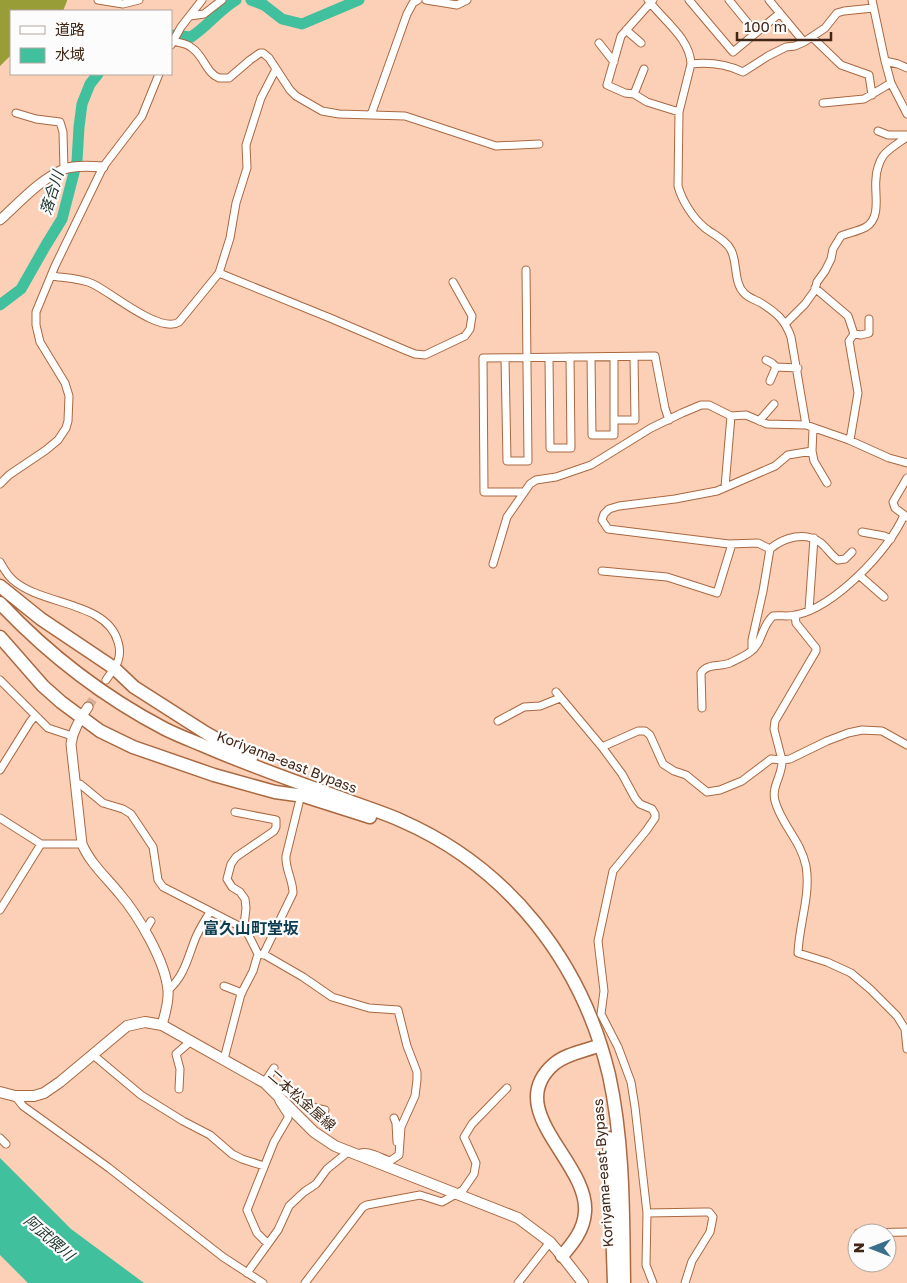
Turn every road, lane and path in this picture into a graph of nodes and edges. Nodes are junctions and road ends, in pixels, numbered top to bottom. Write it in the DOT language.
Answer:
graph roads {
  1 [pos="98,0"];
  2 [pos="140,0"];
  3 [pos="202,0"];
  4 [pos="222,0"];
  5 [pos="418,0"];
  6 [pos="426,0"];
  7 [pos="467,0"];
  8 [pos="689,0"];
  9 [pos="729,0"];
  10 [pos="769,0"];
  11 [pos="872,0"];
  12 [pos="650,1"];
  13 [pos="873,8"];
  14 [pos="780,13"];
  15 [pos="190,16"];
  16 [pos="626,30"];
  17 [pos="756,33"];
  18 [pos="812,37"];
  19 [pos="174,39"];
  20 [pos="804,42"];
  21 [pos="600,43"];
  22 [pos="641,44"];
  23 [pos="884,61"];
  24 [pos="614,62"];
  25 [pos="691,64"];
  26 [pos="907,68"];
  27 [pos="276,69"];
  28 [pos="644,69"];
  29 [pos="159,75"];
  30 [pos="892,83"];
  31 [pos="634,94"];
  32 [pos="872,95"];
  33 [pos="823,103"];
  34 [pos="679,112"];
  35 [pos="16,114"];
  36 [pos="907,114"];
  37 [pos="372,115"];
  38 [pos="878,132"];
  39 [pos="907,136"];
  40 [pos="539,144"];
  41 [pos="71,168"];
  42 [pos="103,168"];
  43 [pos="0,220"];
  44 [pos="526,270"];
  45 [pos="219,273"];
  46 [pos="51,276"];
  47 [pos="453,282"];
  48 [pos="815,288"];
  49 [pos="869,320"];
  50 [pos="786,324"];
  51 [pos="854,334"];
  52 [pos="570,357"];
  53 [pos="591,357"];
  54 [pos="614,357"];
  55 [pos="634,357"];
  56 [pos="506,358"];
  57 [pos="527,358"];
  58 [pos="549,358"];
  59 [pos="766,360"];
  60 [pos="776,367"];
  61 [pos="798,368"];
  62 [pos="770,381"];
  63 [pos="774,404"];
  64 [pos="731,416"];
  65 [pos="614,420"];
  66 [pos="669,420"];
  67 [pos="759,421"];
  68 [pos="810,427"];
  69 [pos="850,440"];
  70 [pos="812,451"];
  71 [pos="907,463"];
  72 [pos="907,478"];
  73 [pos="827,483"];
  74 [pos="0,484"];
  75 [pos="725,487"];
  76 [pos="523,492"];
  77 [pos="906,516"];
  78 [pos="862,532"];
  79 [pos="814,538"];
  80 [pos="891,539"];
  81 [pos="732,544"];
  82 [pos="770,549"];
  83 [pos="852,552"];
  84 [pos="0,562"];
  85 [pos="493,564"];
  86 [pos="602,571"];
  87 [pos="859,575"];
  88 [pos="0,586"];
  89 [pos="884,597"];
  90 [pos="0,603"];
  91 [pos="809,610"];
  92 [pos="795,616"];
  93 [pos="0,637"];
  94 [pos="752,650"];
  95 [pos="114,668"];
  96 [pos="0,680"];
  97 [pos="106,680"];
  98 [pos="702,708"];
  99 [pos="85,713"];
  100 [pos="35,716"];
  101 [pos="498,721"];
  102 [pos="72,736"];
  103 [pos="907,745"];
  104 [pos="602,747"];
  105 [pos="782,760"];
  106 [pos="0,770"];
  107 [pos="75,784"];
  108 [pos="299,803"];
  109 [pos="234,812"];
  110 [pos="0,818"];
  111 [pos="400,820"];
  112 [pos="419,829"];
  113 [pos="41,844"];
  114 [pos="82,844"];
  115 [pos="1,907"];
  116 [pos="210,912"];
  117 [pos="152,921"];
  118 [pos="244,926"];
  119 [pos="145,931"];
  120 [pos="260,955"];
  121 [pos="224,986"];
  122 [pos="168,990"];
  123 [pos="242,993"];
  124 [pos="162,1024"];
  125 [pos="906,1029"];
  126 [pos="191,1041"];
  127 [pos="598,1046"];
  128 [pos="907,1049"];
  129 [pos="92,1054"];
  130 [pos="224,1059"];
  131 [pos="274,1068"];
  132 [pos="507,1088"];
  133 [pos="179,1089"];
  134 [pos="271,1089"];
  135 [pos="0,1092"];
  136 [pos="15,1096"];
  137 [pos="325,1110"];
  138 [pos="394,1118"];
  139 [pos="0,1138"];
  140 [pos="6,1144"];
  141 [pos="399,1148"];
  142 [pos="353,1154"];
  143 [pos="264,1166"];
  144 [pos="457,1195"];
  145 [pos="647,1213"];
  146 [pos="550,1242"];
  147 [pos="268,1244"];
  148 [pos="562,1256"];
  149 [pos="247,1272"];
  150 [pos="263,1283"];
  151 [pos="305,1283"];
  152 [pos="518,1283"];
  153 [pos="583,1283"];
  154 [pos="614,1283"];
  155 [pos="624,1283"];
  156 [pos="653,1283"];
  157 [pos="685,1283"];
  1 -- 2 [label="street"];
  3 -- 15 [label="street"];
  4 -- 15 [label="street"];
  5 -- 37 [label="street"];
  6 -- 7 [label="street"];
  8 -- 17 [label="street"];
  9 -- 17 [label="street"];
  10 -- 14 [label="street"];
  11 -- 13 [label="street"];
  12 -- 16 [label="street"];
  12 -- 25 [label="street"];
  13 -- 18 [label="street"];
  13 -- 23 [label="street"];
  14 -- 17 [label="street"];
  14 -- 20 [label="street"];
  15 -- 19 [label="street"];
  16 -- 22 [label="street"];
  16 -- 24 [label="street"];
  18 -- 20 [label="street"];
  18 -- 32 [label="street"];
  19 -- 27 [label="street"];
  20 -- 25 [label="street"];
  21 -- 24 [label="street"];
  23 -- 26 [label="street"];
  23 -- 30 [label="street"];
  24 -- 31 [label="street"];
  25 -- 34 [label="street"];
  27 -- 37 [label="street"];
  27 -- 45 [label="street"];
  28 -- 31 [label="street"];
  29 -- 42 [label="street"];
  30 -- 32 [label="street"];
  30 -- 36 [label="street"];
  31 -- 34 [label="street"];
  32 -- 33 [label="street"];
  34 -- 50 [label="street"];
  35 -- 41 [label="street"];
  37 -- 40 [label="street"];
  38 -- 39 [label="street"];
  39 -- 48 [label="street"];
  41 -- 42 [label="street"];
  41 -- 43 [label="street"];
  42 -- 46 [label="street"];
  44 -- 57 [label="street"];
  45 -- 46 [label="street"];
  45 -- 47 [label="street"];
  46 -- 74 [label="street"];
  48 -- 50 [label="street"];
  48 -- 51 [label="street"];
  49 -- 51 [label="street"];
  50 -- 61 [label="street"];
  51 -- 69 [label="street"];
  52 -- 53 [label="street"];
  52 -- 58 [label="street"];
  52 -- 58 [label="street"];
  53 -- 54 [label="street"];
  53 -- 65 [label="street"];
  54 -- 55 [label="street"];
  54 -- 65 [label="street"];
  55 -- 65 [label="street"];
  55 -- 66 [label="street"];
  56 -- 57 [label="street"];
  56 -- 57 [label="street"];
  56 -- 76 [label="street"];
  57 -- 58 [label="street"];
  59 -- 60 [label="street"];
  60 -- 61 [label="street"];
  60 -- 62 [label="street"];
  61 -- 68 [label="street"];
  63 -- 67 [label="street"];
  64 -- 66 [label="street"];
  64 -- 67 [label="street"];
  64 -- 75 [label="street"];
  66 -- 76 [label="street"];
  67 -- 68 [label="street"];
  68 -- 69 [label="street"];
  68 -- 70 [label="street"];
  69 -- 71 [label="street"];
  70 -- 73 [label="street"];
  70 -- 75 [label="street"];
  72 -- 77 [label="street"];
  75 -- 81 [label="street"];
  76 -- 85 [label="street"];
  77 -- 80 [label="street"];
  78 -- 80 [label="street"];
  79 -- 82 [label="street"];
  79 -- 83 [label="street"];
  79 -- 91 [label="street"];
  80 -- 87 [label="street"];
  81 -- 82 [label="street"];
  81 -- 86 [label="street"];
  82 -- 94 [label="street"];
  84 -- 95 [label="street"];
  87 -- 89 [label="street"];
  87 -- 91 [label="street"];
  88 -- 95 [label="highway"];
  90 -- 111 [label="highway, Koriyama-east Bypass"];
  91 -- 92 [label="street"];
  92 -- 94 [label="street"];
  92 -- 105 [label="street"];
  93 -- 99 [label="highway"];
  94 -- 98 [label="street"];
  95 -- 97 [label="street"];
  95 -- 111 [label="highway"];
  96 -- 100 [label="street"];
  99 -- 102 [label="street"];
  99 -- 112 [label="highway"];
  100 -- 102 [label="street"];
  100 -- 106 [label="street"];
  101 -- 104 [label="street"];
  102 -- 107 [label="street"];
  103 -- 105 [label="street"];
  104 -- 105 [label="street"];
  104 -- 145 [label="street"];
  105 -- 125 [label="street"];
  107 -- 114 [label="street"];
  107 -- 116 [label="street"];
  108 -- 120 [label="street"];
  109 -- 118 [label="street"];
  110 -- 113 [label="street"];
  111 -- 112 [label="highway, Koriyama-east Bypass"];
  112 -- 127 [label="highway, Koriyama-east Bypass"];
  113 -- 114 [label="street"];
  113 -- 115 [label="street"];
  114 -- 119 [label="street"];
  116 -- 118 [label="street"];
  116 -- 122 [label="street"];
  117 -- 119 [label="street"];
  118 -- 120 [label="street"];
  119 -- 122 [label="street"];
  120 -- 123 [label="street"];
  120 -- 141 [label="street"];
  121 -- 123 [label="street"];
  122 -- 124 [label="street"];
  123 -- 130 [label="street"];
  124 -- 126 [label="main road, 二本松金屋線"];
  124 -- 129 [label="main road, 二本松金屋線"];
  125 -- 128 [label="street"];
  126 -- 130 [label="main road, 二本松金屋線"];
  126 -- 133 [label="street"];
  127 -- 148 [label="highway"];
  127 -- 154 [label="highway, Koriyama-east Bypass"];
  127 -- 155 [label="highway, Koriyama-east Bypass"];
  129 -- 136 [label="main road, 二本松金屋線"];
  129 -- 143 [label="street"];
  130 -- 134 [label="main road, 二本松金屋線"];
  131 -- 134 [label="street"];
  132 -- 144 [label="street"];
  134 -- 137 [label="street"];
  134 -- 142 [label="main road, 二本松金屋線"];
  134 -- 143 [label="street"];
  135 -- 136 [label="main road, 二本松金屋線"];
  136 -- 149 [label="street"];
  138 -- 141 [label="street"];
  139 -- 140 [label="street"];
  141 -- 142 [label="street"];
  142 -- 144 [label="main road, 二本松金屋線"];
  142 -- 147 [label="street"];
  143 -- 147 [label="street"];
  144 -- 146 [label="main road, 二本松金屋線"];
  144 -- 151 [label="street"];
  145 -- 156 [label="street"];
  145 -- 157 [label="street"];
  146 -- 148 [label="main road, 二本松金屋線"];
  146 -- 152 [label="street"];
  147 -- 149 [label="street"];
  148 -- 153 [label="main road, 二本松金屋線"];
  149 -- 150 [label="street"];
}
